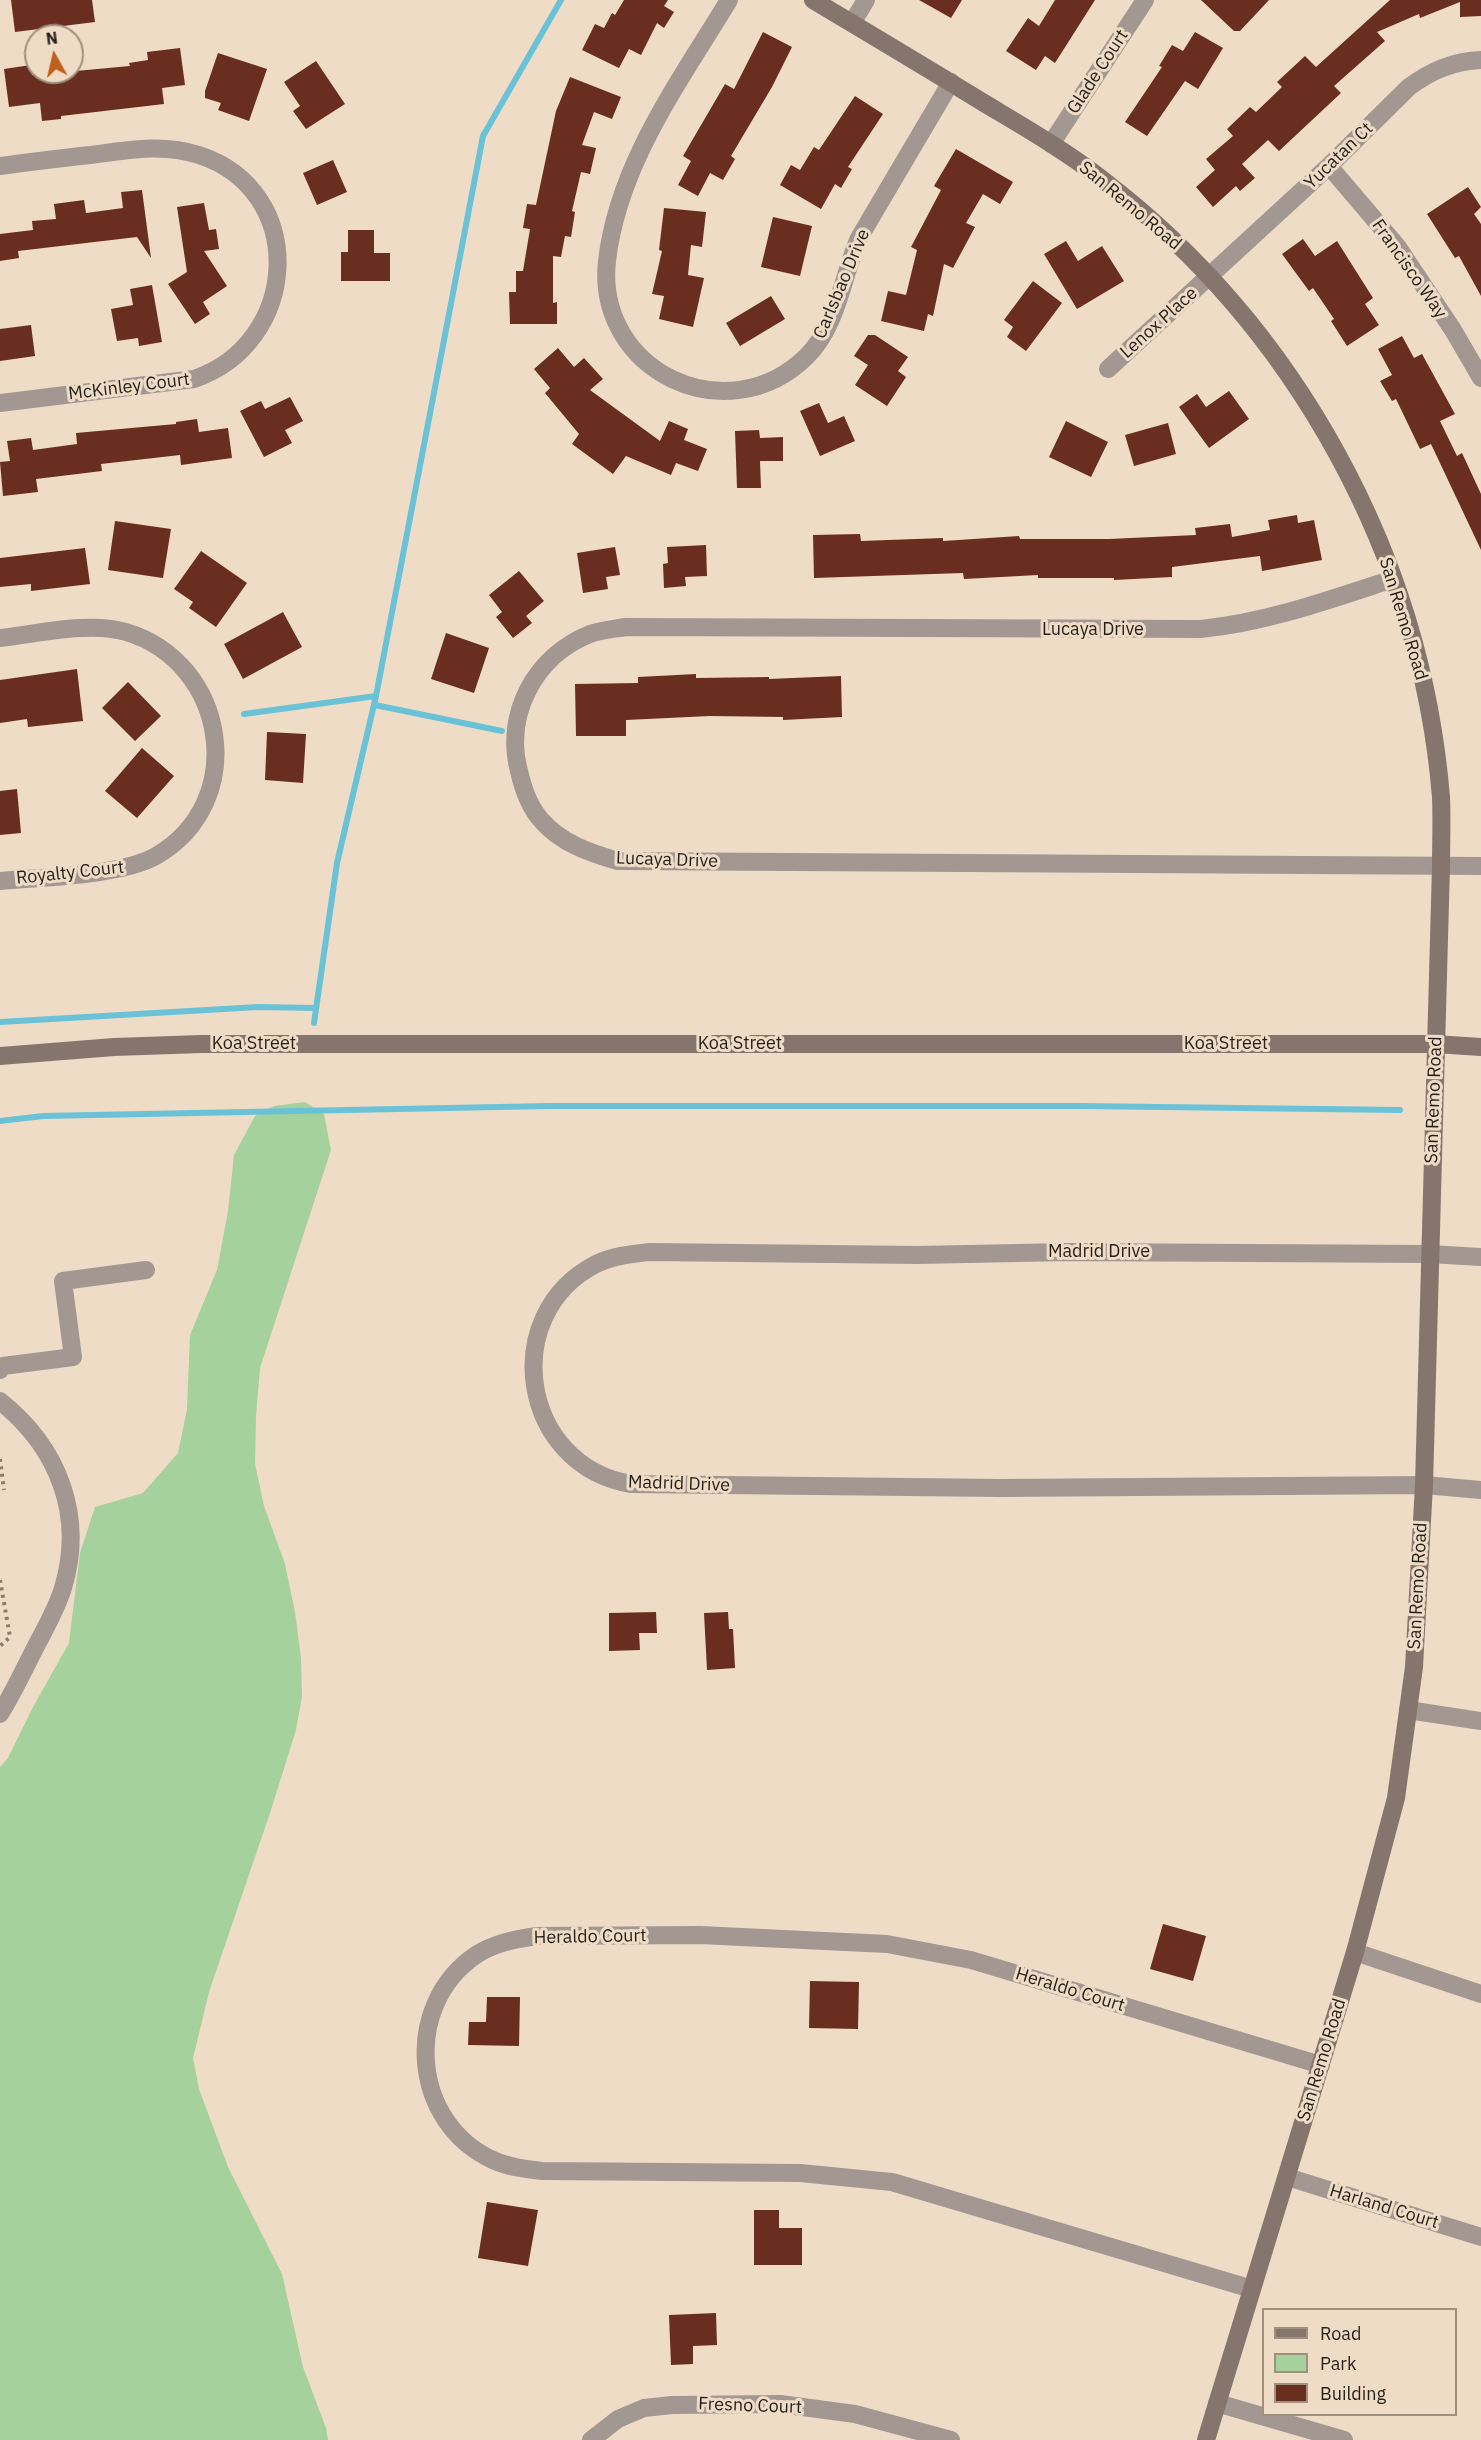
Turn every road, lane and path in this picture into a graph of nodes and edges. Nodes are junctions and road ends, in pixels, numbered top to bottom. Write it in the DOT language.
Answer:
graph roads {
  1 [pos="729,0"];
  2 [pos="813,0"];
  3 [pos="866,0"];
  4 [pos="1145,0"];
  5 [pos="852,23"];
  6 [pos="1481,60"];
  7 [pos="951,82"];
  8 [pos="1051,144"];
  9 [pos="0,166"];
  10 [pos="1329,166"];
  11 [pos="1210,276"];
  12 [pos="1108,369"];
  13 [pos="1481,378"];
  14 [pos="0,404"];
  15 [pos="1393,579"];
  16 [pos="0,638"];
  17 [pos="1442,866"];
  18 [pos="1481,866"];
  19 [pos="0,881"];
  20 [pos="1435,1044"];
  21 [pos="1481,1047"];
  22 [pos="0,1056"];
  23 [pos="1430,1254"];
  24 [pos="1481,1257"];
  25 [pos="146,1270"];
  26 [pos="0,1370"];
  27 [pos="0,1401"];
  28 [pos="0,1459"];
  29 [pos="1424,1485"];
  30 [pos="4,1490"];
  31 [pos="1481,1490"];
  32 [pos="0,1580"];
  33 [pos="0,1646"];
  34 [pos="1408,1710"];
  35 [pos="0,1714"];
  36 [pos="1481,1721"];
  37 [pos="1355,1952"];
  38 [pos="1481,1994"];
  39 [pos="1321,2065"];
  40 [pos="1287,2177"];
  41 [pos="1481,2237"];
  42 [pos="1252,2289"];
  43 [pos="1217,2403"];
  44 [pos="591,2440"];
  45 [pos="951,2440"];
  46 [pos="1206,2440"];
  47 [pos="1344,2440"];
  1 -- 7 [label="street, Carlsbao Drive"];
  2 -- 5 [label="street, San Remo Road"];
  3 -- 5 [label="street"];
  4 -- 8 [label="street, Glade Court"];
  5 -- 7 [label="street, San Remo Road"];
  6 -- 10 [label="street, Yucatan Ct"];
  7 -- 8 [label="street, San Remo Road"];
  8 -- 11 [label="street, San Remo Road"];
  9 -- 14 [label="street, McKinley Court"];
  10 -- 11 [label="street, Yucatan Ct"];
  10 -- 13 [label="street, Francisco Way"];
  11 -- 12 [label="street, Lenox Place"];
  11 -- 15 [label="street, San Remo Road"];
  15 -- 17 [label="street, San Remo Road"];
  15 -- 17 [label="street, Lucaya Drive"];
  16 -- 19 [label="street, Royalty Court"];
  17 -- 18 [label="street"];
  17 -- 20 [label="street, San Remo Road"];
  20 -- 21 [label="street, Koa Street"];
  20 -- 22 [label="street, Koa Street"];
  20 -- 23 [label="street, San Remo Road"];
  23 -- 24 [label="street, Madrid Drive"];
  23 -- 29 [label="street, San Remo Road"];
  23 -- 29 [label="street, Madrid Drive"];
  25 -- 26 [label="street"];
  27 -- 35 [label="street"];
  28 -- 30 [label="path"];
  29 -- 31 [label="street, Madrid Drive"];
  29 -- 34 [label="street, San Remo Road"];
  32 -- 33 [label="path"];
  34 -- 36 [label="street"];
  34 -- 37 [label="street, San Remo Road"];
  37 -- 38 [label="street"];
  37 -- 39 [label="street, San Remo Road"];
  39 -- 40 [label="street, San Remo Road"];
  39 -- 42 [label="street, Heraldo Court"];
  40 -- 41 [label="street, Harland Court"];
  40 -- 42 [label="street, San Remo Road"];
  42 -- 43 [label="street, San Remo Road"];
  43 -- 46 [label="street, San Remo Road"];
  43 -- 47 [label="street"];
  44 -- 45 [label="street, Fresno Court"];
}
